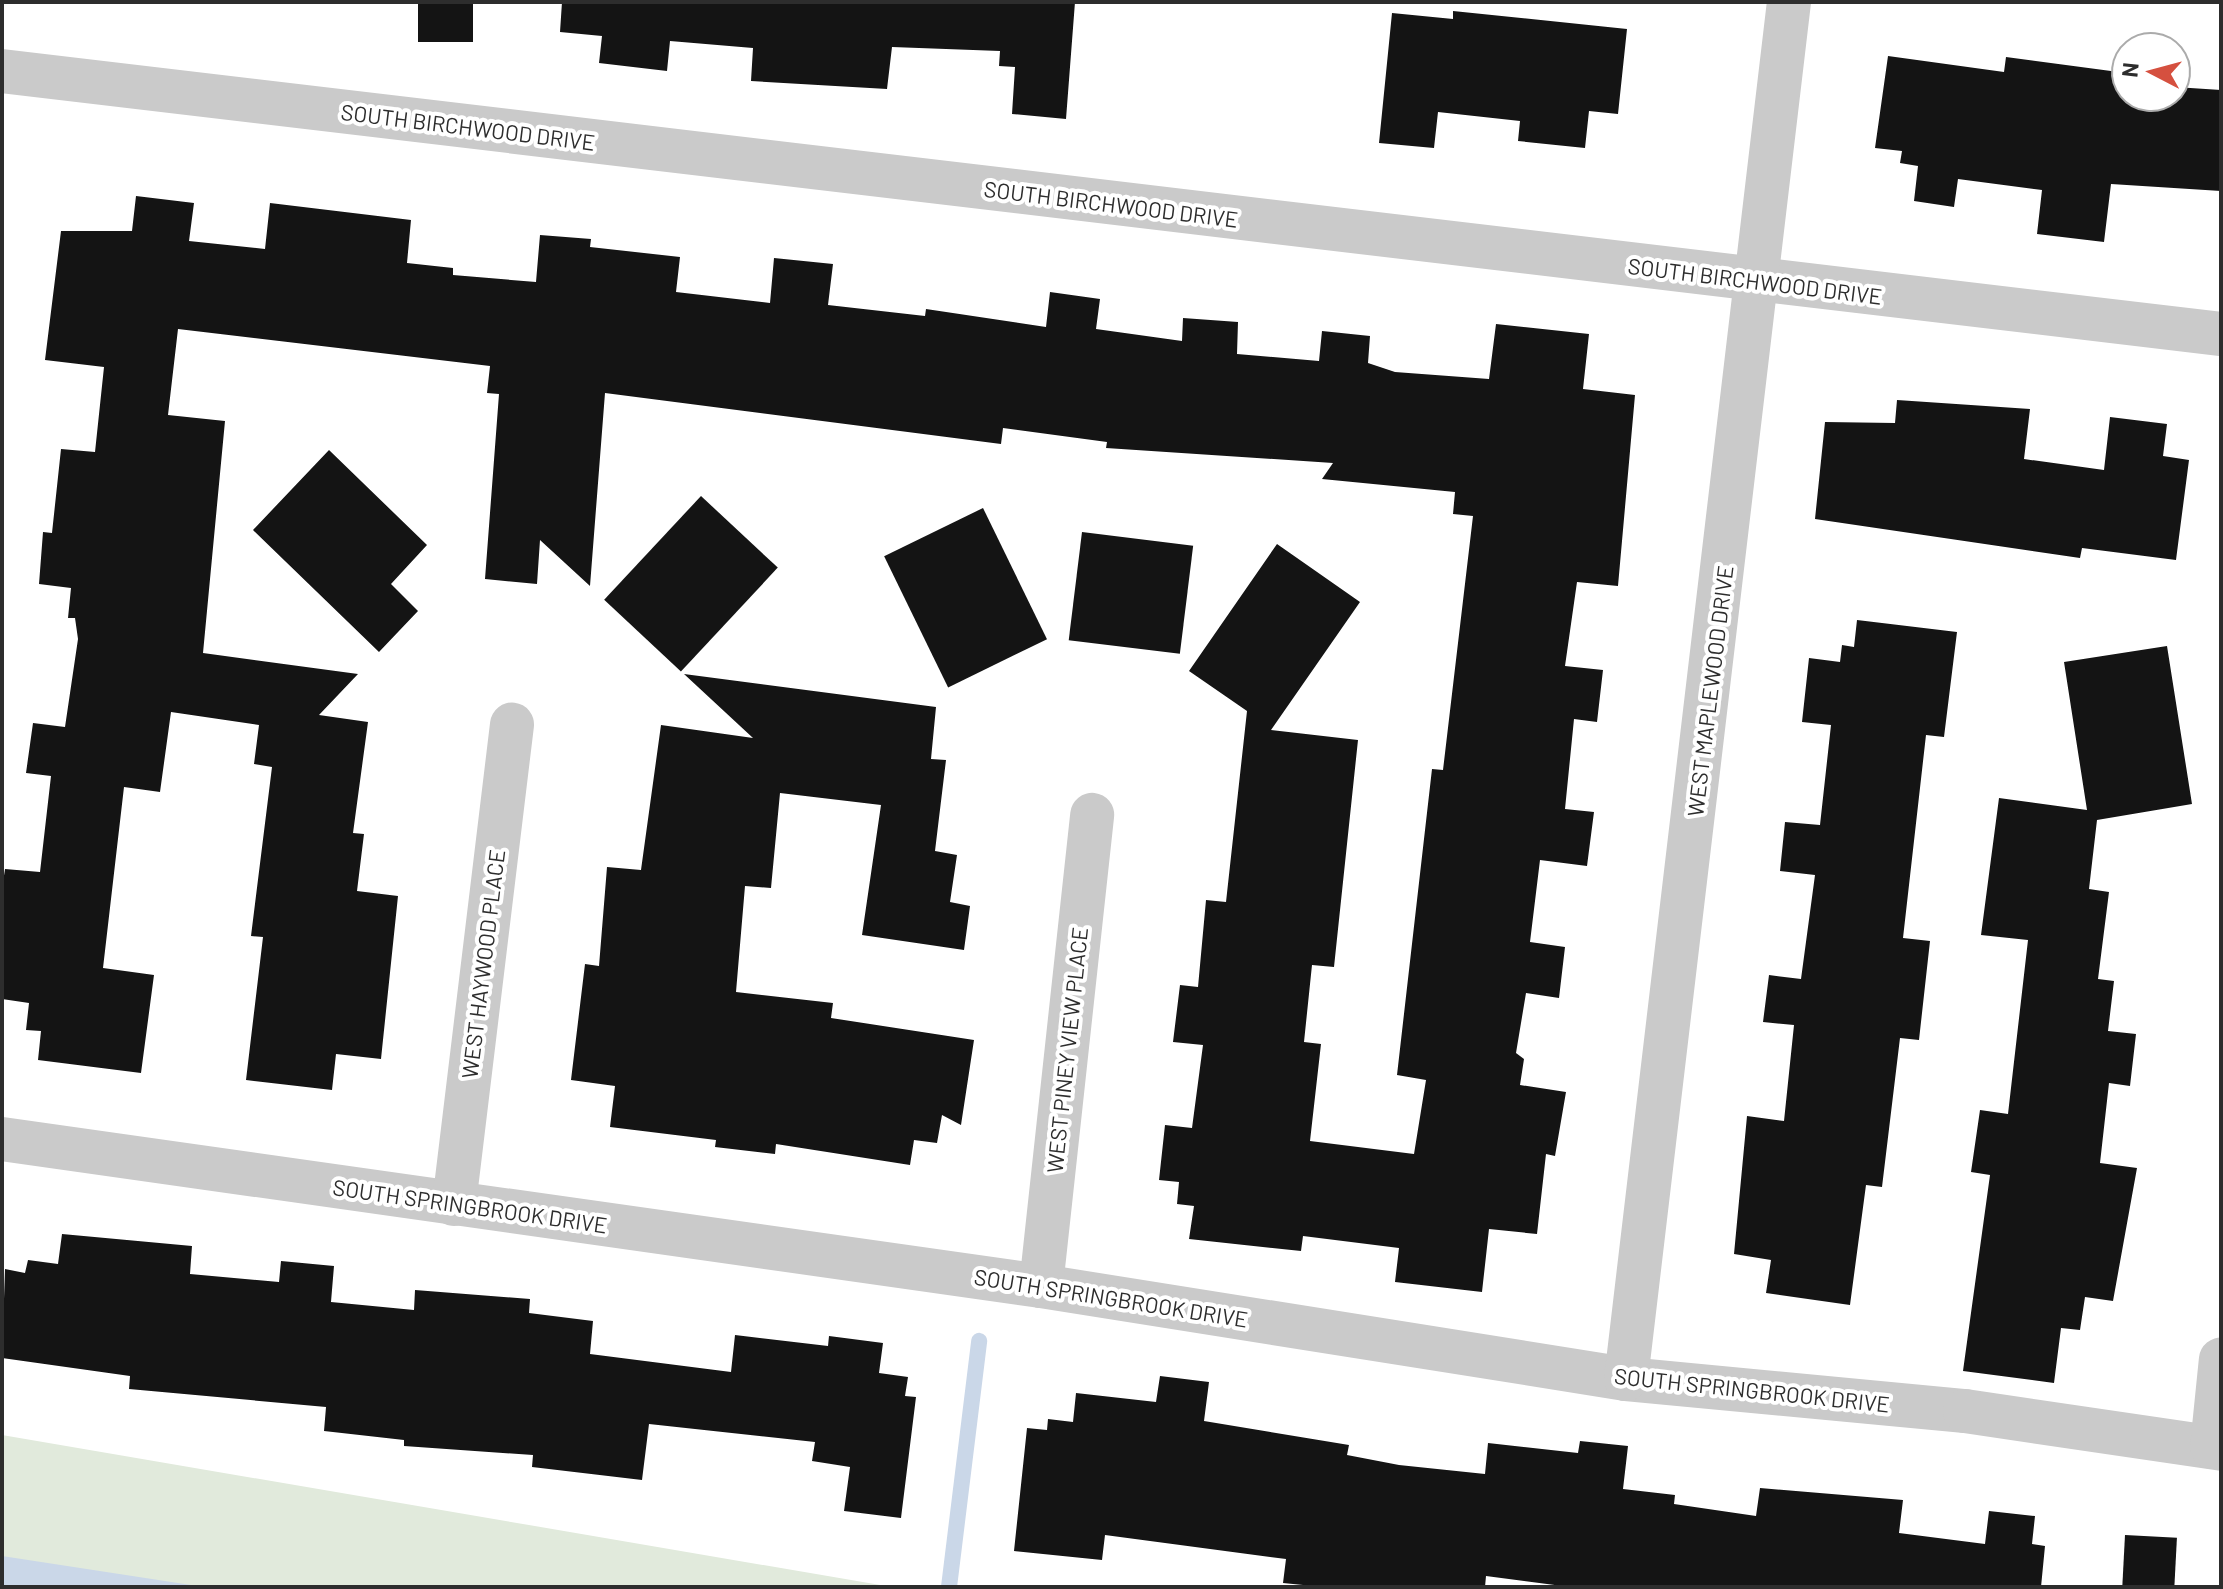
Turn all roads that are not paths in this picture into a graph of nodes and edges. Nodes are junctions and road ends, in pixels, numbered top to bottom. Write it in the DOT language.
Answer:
graph roads {
  1 [pos="1789,2"];
  2 [pos="2,71"];
  3 [pos="1760,282"];
  4 [pos="2221,334"];
  5 [pos="512,724"];
  6 [pos="1092,815"];
  7 [pos="2,1139"];
  8 [pos="454,1204"];
  9 [pos="1041,1286"];
  10 [pos="2221,1359"];
  11 [pos="1626,1379"];
  12 [pos="2217,1448"];
  1 -- 3 [label="street, WEST MAPLEWOOD DRIVE"];
  2 -- 3 [label="street, SOUTH BIRCHWOOD DRIVE"];
  3 -- 4 [label="street, SOUTH BIRCHWOOD DRIVE"];
  3 -- 11 [label="street, WEST MAPLEWOOD DRIVE"];
  5 -- 8 [label="street, WEST HAYWOOD PLACE"];
  6 -- 9 [label="street, WEST PINEY VIEW PLACE"];
  7 -- 8 [label="street, SOUTH SPRINGBROOK DRIVE"];
  8 -- 9 [label="street, SOUTH SPRINGBROOK DRIVE"];
  9 -- 11 [label="street, SOUTH SPRINGBROOK DRIVE"];
  10 -- 12 [label="street"];
  11 -- 12 [label="street, SOUTH SPRINGBROOK DRIVE"];
}
